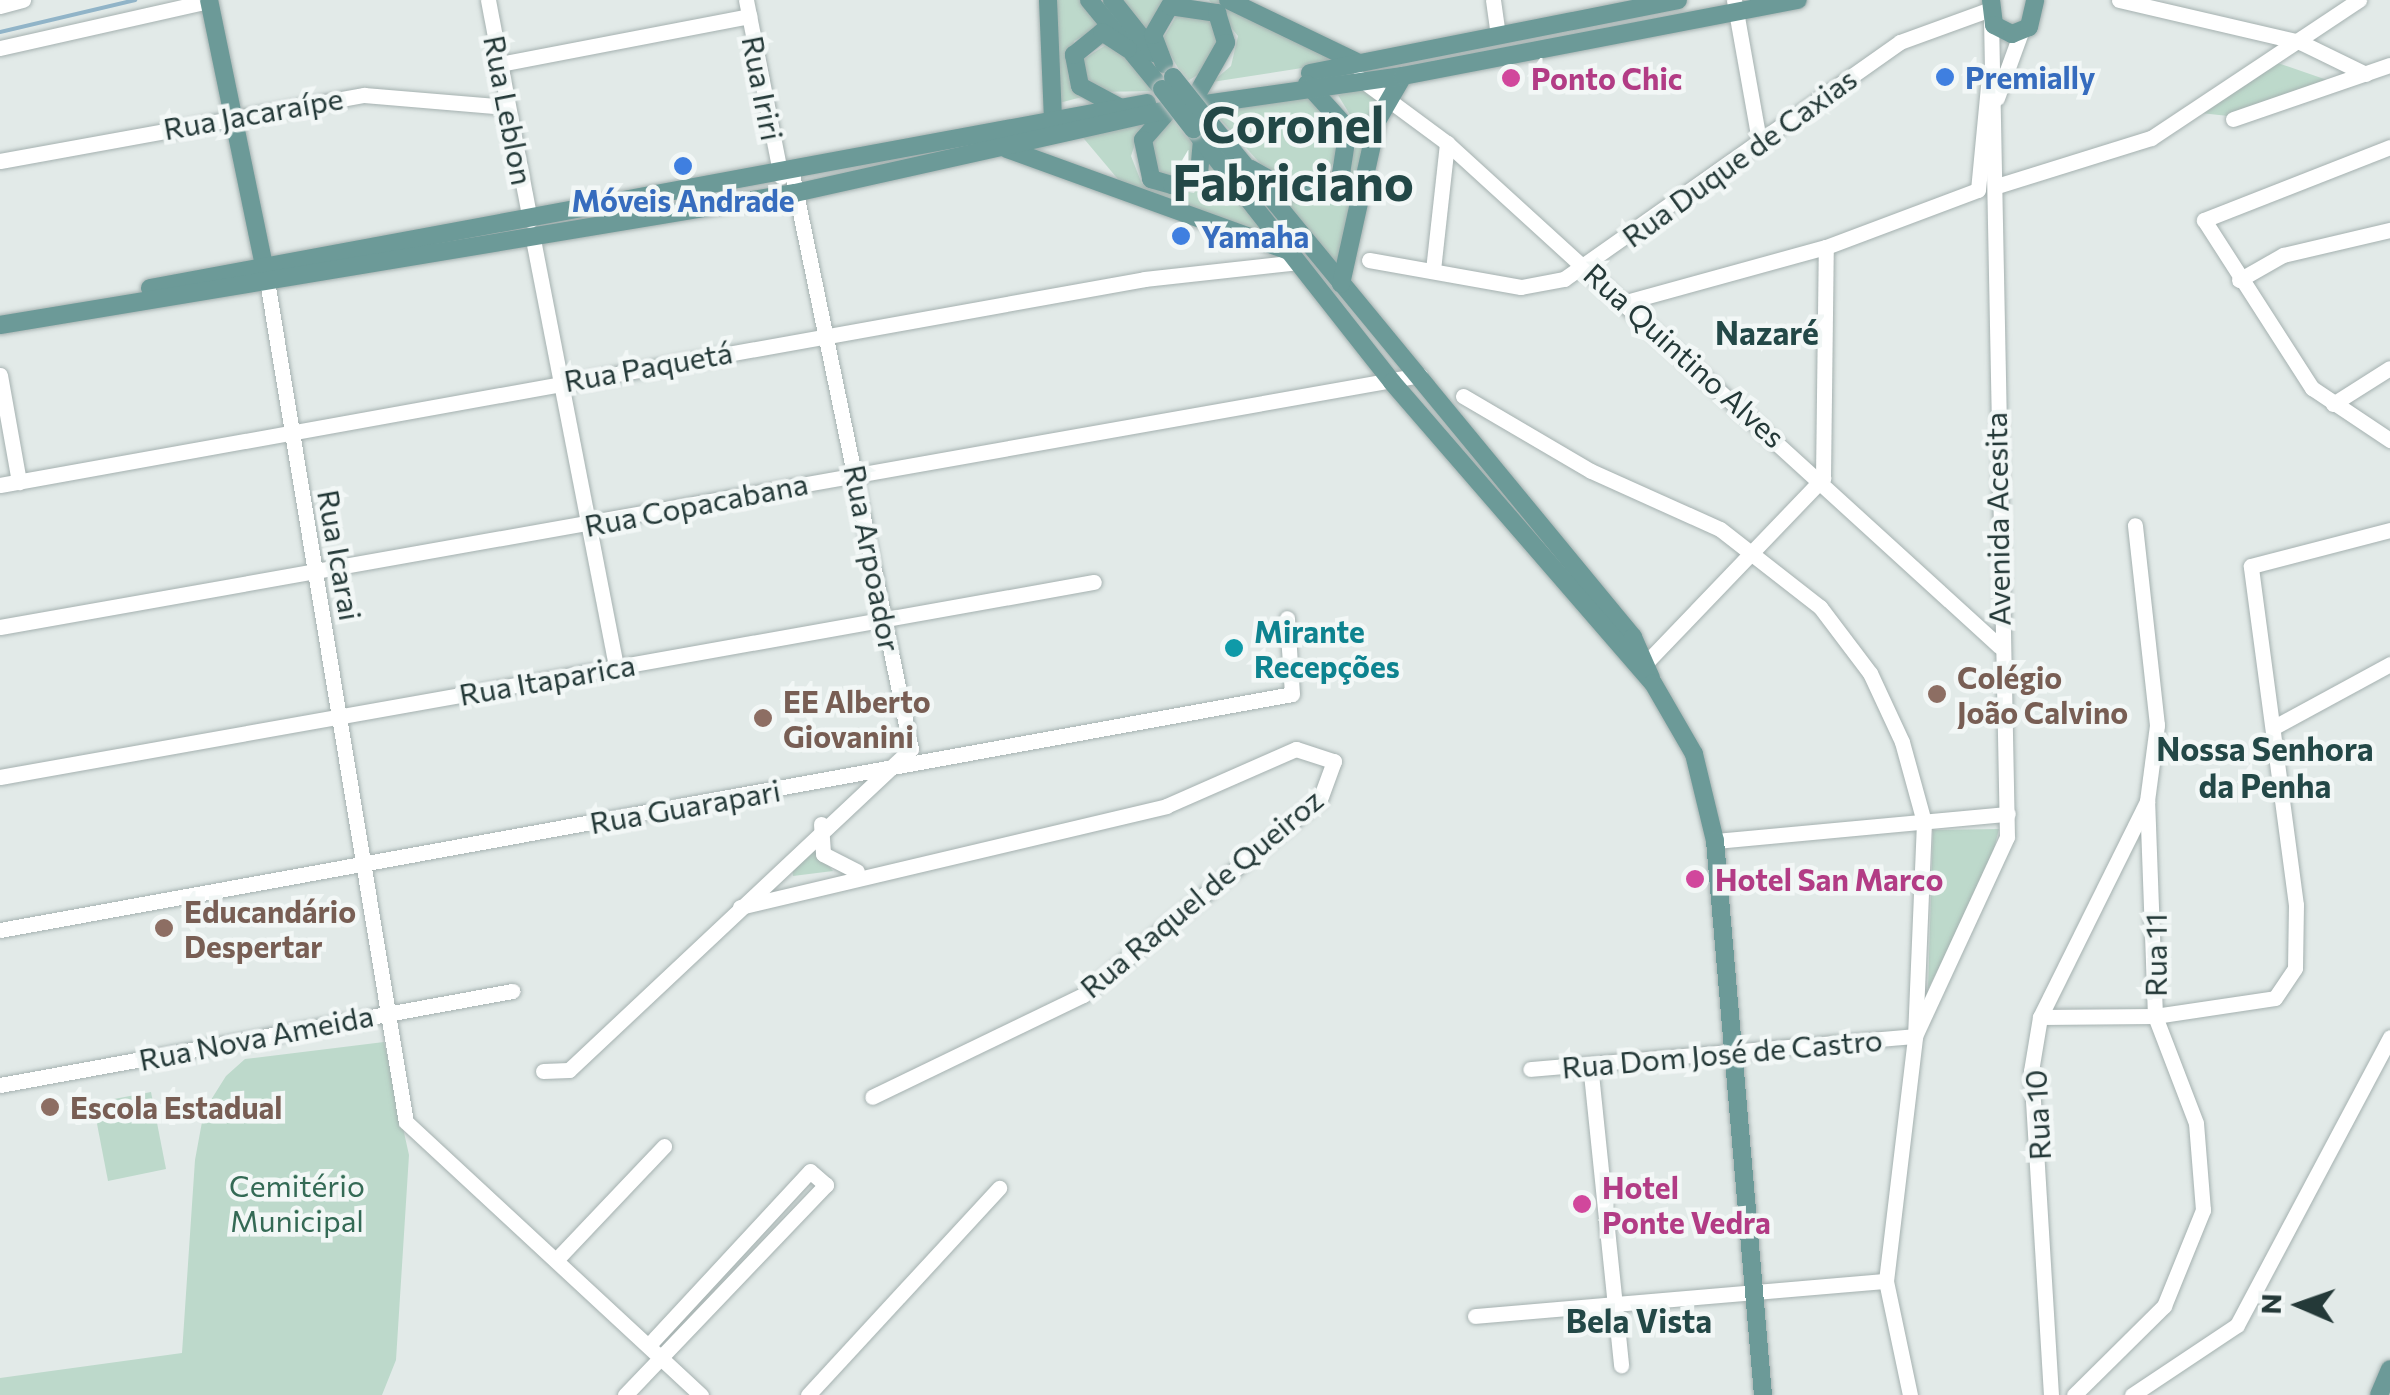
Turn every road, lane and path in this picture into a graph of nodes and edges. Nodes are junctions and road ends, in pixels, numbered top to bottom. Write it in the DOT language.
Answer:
graph roads {
  1 [pos="24,0"];
  2 [pos="209,0"];
  3 [pos="488,0"];
  4 [pos="1048,0"];
  5 [pos="1089,0"];
  6 [pos="1112,0"];
  7 [pos="1228,0"];
  8 [pos="1264,0"];
  9 [pos="1493,0"];
  10 [pos="1678,0"];
  11 [pos="1798,0"];
  12 [pos="2055,0"];
  13 [pos="2119,0"];
  14 [pos="2359,0"];
  15 [pos="0,6"];
  16 [pos="1610,6"];
  17 [pos="1735,6"];
  18 [pos="747,8"];
  19 [pos="2035,8"];
  20 [pos="1247,9"];
  21 [pos="1990,10"];
  22 [pos="2021,32"];
  23 [pos="1498,35"];
  24 [pos="2300,42"];
  25 [pos="0,48"];
  26 [pos="1128,49"];
  27 [pos="500,64"];
  28 [pos="2390,65"];
  29 [pos="1359,71"];
  30 [pos="2366,74"];
  31 [pos="1404,76"];
  32 [pos="1166,77"];
  33 [pos="1988,83"];
  34 [pos="1307,84"];
  35 [pos="1196,96"];
  36 [pos="1387,98"];
  37 [pos="1996,98"];
  38 [pos="508,107"];
  39 [pos="1120,108"];
  40 [pos="1170,110"];
  41 [pos="232,114"];
  42 [pos="1053,119"];
  43 [pos="2233,119"];
  44 [pos="1199,127"];
  45 [pos="1759,141"];
  46 [pos="1447,143"];
  47 [pos="2390,148"];
  48 [pos="1006,149"];
  49 [pos="0,161"];
  50 [pos="1241,163"];
  51 [pos="790,181"];
  52 [pos="2000,185"];
  53 [pos="531,227"];
  54 [pos="2390,230"];
  55 [pos="1826,247"];
  56 [pos="1294,256"];
  57 [pos="1369,260"];
  58 [pos="1586,267"];
  59 [pos="1433,270"];
  60 [pos="266,274"];
  61 [pos="2239,280"];
  62 [pos="1342,284"];
  63 [pos="1626,302"];
  64 [pos="0,314"];
  65 [pos="0,325"];
  66 [pos="826,334"];
  67 [pos="2390,368"];
  68 [pos="1420,374"];
  69 [pos="0,376"];
  70 [pos="1392,382"];
  71 [pos="557,383"];
  72 [pos="1464,396"];
  73 [pos="2333,404"];
  74 [pos="291,433"];
  75 [pos="2390,440"];
  76 [pos="857,473"];
  77 [pos="1823,478"];
  78 [pos="19,482"];
  79 [pos="0,485"];
  80 [pos="2134,525"];
  81 [pos="588,526"];
  82 [pos="2390,530"];
  83 [pos="1759,553"];
  84 [pos="316,568"];
  85 [pos="1094,582"];
  86 [pos="886,617"];
  87 [pos="1287,618"];
  88 [pos="0,627"];
  89 [pos="1999,646"];
  90 [pos="2390,664"];
  91 [pos="616,668"];
  92 [pos="1646,672"];
  93 [pos="339,714"];
  94 [pos="2276,726"];
  95 [pos="903,766"];
  96 [pos="0,778"];
  97 [pos="2148,801"];
  98 [pos="2008,814"];
  99 [pos="1924,822"];
  100 [pos="821,824"];
  101 [pos="1715,841"];
  102 [pos="364,865"];
  103 [pos="860,872"];
  104 [pos="740,908"];
  105 [pos="0,930"];
  106 [pos="512,991"];
  107 [pos="387,1011"];
  108 [pos="2040,1016"];
  109 [pos="2156,1016"];
  110 [pos="1914,1036"];
  111 [pos="2390,1036"];
  112 [pos="1737,1054"];
  113 [pos="1590,1064"];
  114 [pos="1530,1069"];
  115 [pos="543,1071"];
  116 [pos="0,1085"];
  117 [pos="872,1098"];
  118 [pos="664,1146"];
  119 [pos="999,1188"];
  120 [pos="556,1260"];
  121 [pos="1886,1280"];
  122 [pos="1756,1292"];
  123 [pos="1616,1304"];
  124 [pos="1475,1316"];
  125 [pos="648,1346"];
  126 [pos="662,1358"];
  127 [pos="1621,1365"];
  128 [pos="2390,1369"];
  129 [pos="624,1395"];
  130 [pos="701,1395"];
  131 [pos="808,1395"];
  132 [pos="1763,1395"];
  133 [pos="1910,1395"];
  134 [pos="2052,1395"];
  135 [pos="2074,1395"];
  136 [pos="2132,1395"];
  137 [pos="2379,1395"];
  1 -- 15 [label="street"];
  2 -- 25 [label="street"];
  2 -- 41 [label="main road, Rua Icarai"];
  3 -- 27 [label="street, Rua Leblon"];
  4 -- 42 [label="main road"];
  5 -- 26 [label="main road"];
  6 -- 32 [label="main road"];
  7 -- 20 [label="main road"];
  8 -- 20 [label="street"];
  9 -- 23 [label="street"];
  10 -- 16 [label="main road"];
  11 -- 17 [label="main road"];
  12 -- 19 [label="main road"];
  13 -- 24 [label="street"];
  14 -- 24 [label="street"];
  16 -- 23 [label="main road"];
  17 -- 31 [label="main road"];
  17 -- 45 [label="street"];
  18 -- 27 [label="street"];
  18 -- 51 [label="street, Rua Iriri"];
  19 -- 22 [label="main road"];
  20 -- 29 [label="main road"];
  21 -- 22 [label="main road"];
  21 -- 33 [label="street"];
  21 -- 45 [label="street, Rua Duque de Caxias"];
  22 -- 37 [label="street, Avenida Acesita"];
  23 -- 29 [label="main road"];
  24 -- 30 [label="street"];
  24 -- 52 [label="street"];
  26 -- 32 [label="main road"];
  26 -- 39 [label="main road"];
  27 -- 38 [label="street, Rua Leblon"];
  28 -- 30 [label="street"];
  29 -- 31 [label="main road"];
  29 -- 34 [label="main road"];
  29 -- 35 [label="main road"];
  29 -- 36 [label="street, Rua Quintino Alves"];
  30 -- 43 [label="street"];
  31 -- 36 [label="main road"];
  32 -- 35 [label="main road"];
  32 -- 44 [label="main road, bridge"];
  33 -- 37 [label="street, Avenida Acesita"];
  33 -- 55 [label="street"];
  34 -- 40 [label="main road"];
  34 -- 50 [label="main road"];
  35 -- 39 [label="main road"];
  36 -- 46 [label="street, Rua Quintino Alves"];
  36 -- 62 [label="main road"];
  37 -- 52 [label="street, Avenida Acesita"];
  38 -- 41 [label="street, Rua Jacaraípe"];
  38 -- 53 [label="street, Rua Leblon"];
  39 -- 42 [label="main road"];
  40 -- 44 [label="main road"];
  40 -- 48 [label="main road"];
  41 -- 49 [label="street, Rua Jacaraípe"];
  41 -- 60 [label="main road, Rua Icarai"];
  42 -- 51 [label="main road"];
  44 -- 50 [label="main road"];
  44 -- 56 [label="main road"];
  45 -- 58 [label="street, Rua Duque de Caxias"];
  46 -- 58 [label="street, Rua Quintino Alves"];
  46 -- 59 [label="street"];
  47 -- 61 [label="street"];
  48 -- 51 [label="main road"];
  48 -- 56 [label="main road"];
  50 -- 62 [label="main road"];
  51 -- 53 [label="main road"];
  51 -- 66 [label="street, Rua Arpoador"];
  52 -- 89 [label="street, Avenida Acesita"];
  53 -- 60 [label="main road"];
  53 -- 71 [label="street, Rua Leblon"];
  54 -- 61 [label="street"];
  55 -- 63 [label="street"];
  55 -- 77 [label="street"];
  56 -- 66 [label="street, Rua Paquetá"];
  56 -- 70 [label="main road"];
  57 -- 59 [label="street, Rua Duque de Caxias"];
  58 -- 59 [label="street, Rua Duque de Caxias"];
  58 -- 63 [label="street, Rua Quintino Alves"];
  60 -- 64 [label="main road"];
  60 -- 65 [label="main road"];
  60 -- 74 [label="street, Rua Icarai"];
  61 -- 73 [label="street"];
  62 -- 68 [label="main road"];
  63 -- 77 [label="street, Rua Quintino Alves"];
  66 -- 71 [label="street, Rua Paquetá"];
  66 -- 76 [label="street, Rua Arpoador"];
  67 -- 73 [label="street"];
  68 -- 70 [label="street, Rua Copacabana"];
  68 -- 92 [label="main road"];
  69 -- 78 [label="street"];
  70 -- 76 [label="street, Rua Copacabana"];
  70 -- 92 [label="main road"];
  71 -- 74 [label="street, Rua Paquetá"];
  71 -- 81 [label="street, Rua Leblon"];
  72 -- 83 [label="street"];
  73 -- 75 [label="street"];
  74 -- 78 [label="street, Rua Paquetá"];
  74 -- 84 [label="street, Rua Icarai"];
  76 -- 81 [label="street, Rua Copacabana"];
  76 -- 86 [label="street, Rua Arpoador"];
  77 -- 83 [label="street"];
  77 -- 89 [label="street, Rua Quintino Alves"];
  78 -- 79 [label="street, Rua Paquetá"];
  80 -- 97 [label="street, Rua 11"];
  81 -- 84 [label="street, Rua Copacabana"];
  81 -- 91 [label="street, Rua Leblon"];
  82 -- 94 [label="street"];
  83 -- 92 [label="street"];
  83 -- 99 [label="street"];
  84 -- 88 [label="street, Rua Copacabana"];
  84 -- 93 [label="street, Rua Icarai"];
  85 -- 86 [label="street, Rua Itaparica"];
  86 -- 91 [label="street, Rua Itaparica"];
  86 -- 95 [label="street, Rua Arpoador"];
  87 -- 95 [label="street, Rua Guarapari"];
  89 -- 98 [label="street, Avenida Acesita"];
  90 -- 94 [label="street"];
  91 -- 93 [label="street, Rua Itaparica"];
  92 -- 101 [label="main road"];
  93 -- 96 [label="street, Rua Itaparica"];
  93 -- 102 [label="street, Rua Icarai"];
  94 -- 109 [label="street"];
  95 -- 100 [label="street"];
  95 -- 102 [label="street, Rua Guarapari"];
  97 -- 108 [label="street, Rua 10"];
  97 -- 109 [label="street, Rua 11"];
  98 -- 99 [label="street"];
  98 -- 110 [label="street, Avenida Acesita"];
  99 -- 101 [label="street"];
  99 -- 110 [label="street"];
  100 -- 103 [label="street"];
  100 -- 104 [label="street"];
  101 -- 112 [label="main road"];
  102 -- 105 [label="street, Rua Guarapari"];
  102 -- 107 [label="street, Rua Icarai"];
  103 -- 104 [label="street, Rua Raquel de Queiroz"];
  103 -- 117 [label="street, Rua Raquel de Queiroz"];
  104 -- 115 [label="street"];
  106 -- 107 [label="street, Rua Nova Ameida"];
  107 -- 116 [label="street, Rua Nova Ameida"];
  107 -- 120 [label="street, Rua Icarai"];
  108 -- 109 [label="street"];
  108 -- 134 [label="street, Rua 10"];
  109 -- 135 [label="street, Rua 11"];
  110 -- 112 [label="street, Rua Dom José de Castro"];
  110 -- 121 [label="street, Avenida Acesita"];
  111 -- 136 [label="street"];
  112 -- 113 [label="street, Rua Dom José de Castro"];
  112 -- 122 [label="main road"];
  113 -- 114 [label="street, Rua Dom José de Castro"];
  113 -- 123 [label="street"];
  118 -- 120 [label="street"];
  119 -- 131 [label="street"];
  120 -- 125 [label="street"];
  121 -- 122 [label="street"];
  121 -- 133 [label="street, Avenida Acesita"];
  122 -- 123 [label="street"];
  122 -- 132 [label="main road"];
  123 -- 124 [label="street"];
  123 -- 127 [label="street"];
  125 -- 126 [label="street"];
  125 -- 126 [label="street"];
  126 -- 129 [label="street"];
  126 -- 130 [label="street"];
  128 -- 137 [label="main road"];
}
